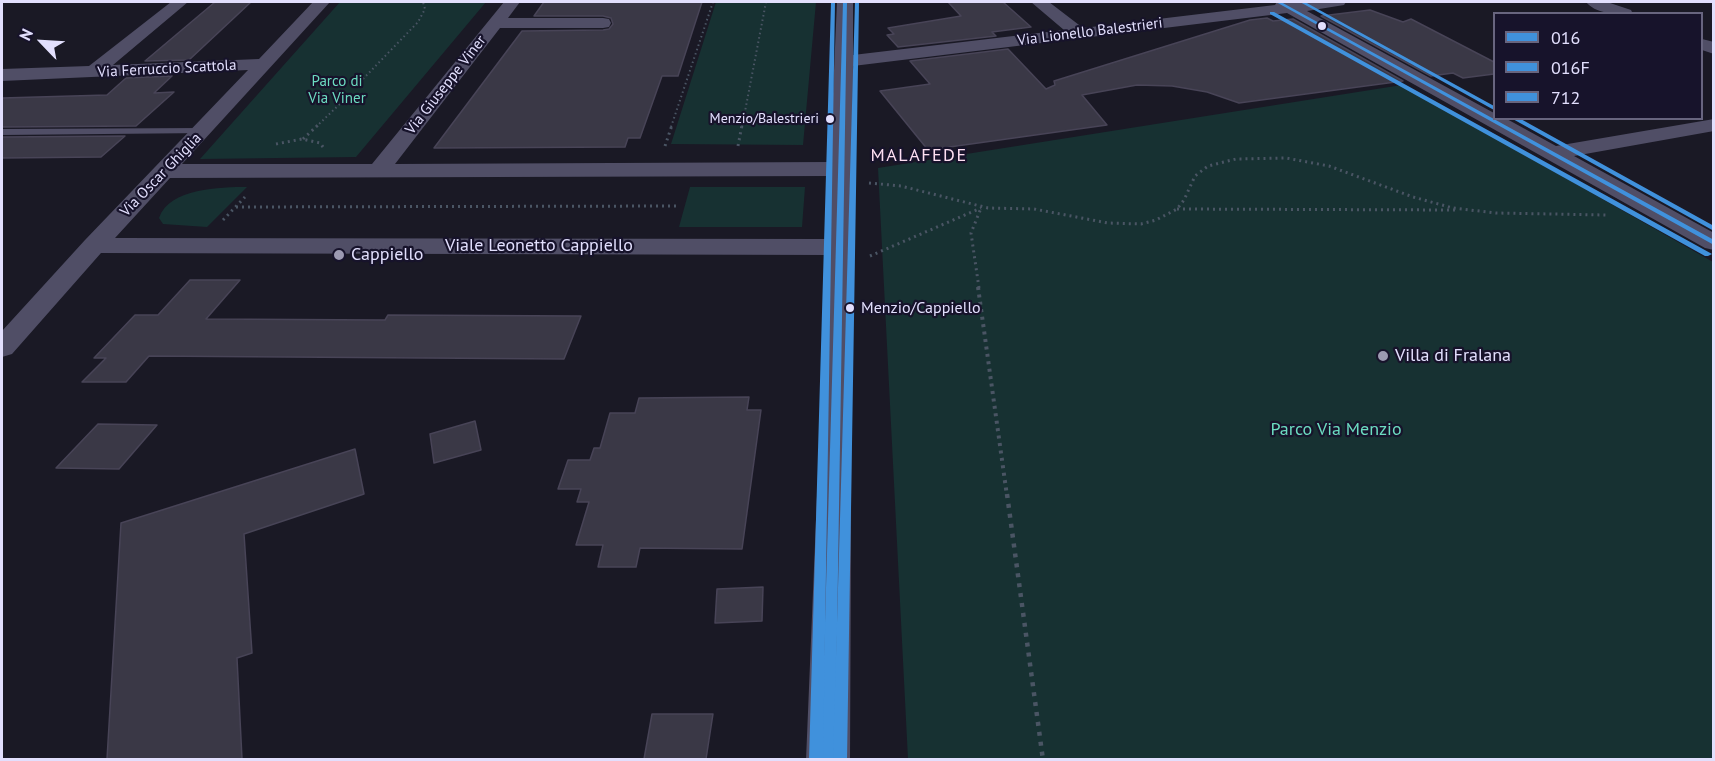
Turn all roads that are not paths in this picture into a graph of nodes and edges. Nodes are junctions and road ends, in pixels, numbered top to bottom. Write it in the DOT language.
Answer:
graph roads {
  1 [pos="180,2"];
  2 [pos="322,2"];
  3 [pos="512,2"];
  4 [pos="845,2"];
  5 [pos="1039,2"];
  6 [pos="1338,2"];
  7 [pos="1594,2"];
  8 [pos="1284,4"];
  9 [pos="1619,12"];
  10 [pos="603,23"];
  11 [pos="495,24"];
  12 [pos="1079,33"];
  13 [pos="843,62"];
  14 [pos="265,64"];
  15 [pos="93,72"];
  16 [pos="2,75"];
  17 [pos="1713,125"];
  18 [pos="203,131"];
  19 [pos="2,132"];
  20 [pos="1550,154"];
  21 [pos="379,169"];
  22 [pos="166,171"];
  23 [pos="840,174"];
  24 [pos="1713,243"];
  25 [pos="94,245"];
  26 [pos="839,258"];
  27 [pos="2,348"];
  28 [pos="828,759"];
  1 -- 15 [label="street"];
  2 -- 14 [label="street, Via Oscar Ghiglia"];
  3 -- 11 [label="street, Via Giuseppe Viner"];
  4 -- 13 [label="street"];
  5 -- 12 [label="street"];
  6 -- 8 [label="street, Via Lionello Balestrieri"];
  7 -- 9 [label="street"];
  8 -- 12 [label="street, Via Lionello Balestrieri"];
  8 -- 20 [label="street"];
  10 -- 11 [label="street"];
  11 -- 21 [label="street, Via Giuseppe Viner"];
  12 -- 13 [label="street, Via Lionello Balestrieri"];
  13 -- 23 [label="street"];
  14 -- 15 [label="street, Via Ferruccio Scattola"];
  14 -- 18 [label="street, Via Oscar Ghiglia"];
  15 -- 16 [label="street, Via Ferruccio Scattola"];
  17 -- 20 [label="street"];
  18 -- 19 [label="lane"];
  18 -- 22 [label="street, Via Oscar Ghiglia"];
  20 -- 24 [label="street"];
  21 -- 22 [label="street"];
  21 -- 23 [label="street"];
  22 -- 25 [label="street, Via Oscar Ghiglia"];
  23 -- 26 [label="street"];
  25 -- 26 [label="street, Viale Leonetto Cappiello"];
  25 -- 27 [label="street, Via Oscar Ghiglia"];
  26 -- 28 [label="street"];
}
